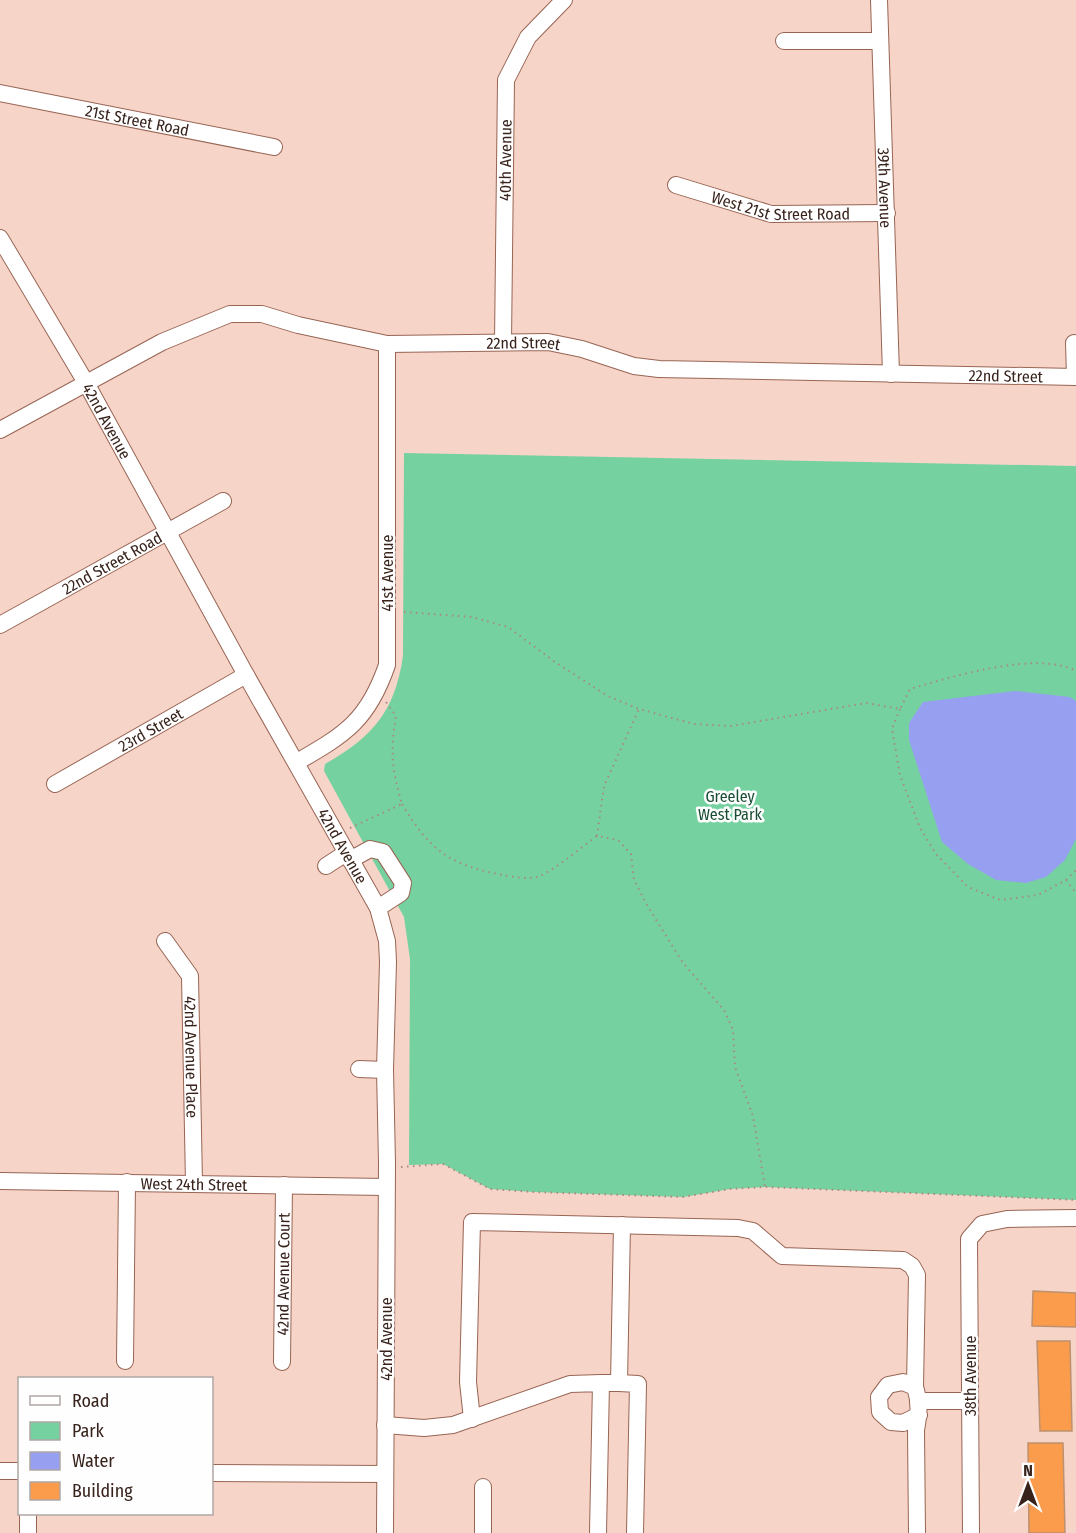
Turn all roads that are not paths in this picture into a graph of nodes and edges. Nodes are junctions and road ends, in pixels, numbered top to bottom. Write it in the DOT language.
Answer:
graph roads {
  1 [pos="564,0"];
  2 [pos="879,0"];
  3 [pos="784,41"];
  4 [pos="879,41"];
  5 [pos="0,93"];
  6 [pos="274,147"];
  7 [pos="676,185"];
  8 [pos="887,213"];
  9 [pos="1,241"];
  10 [pos="503,342"];
  11 [pos="1074,343"];
  12 [pos="387,344"];
  13 [pos="891,374"];
  14 [pos="1075,377"];
  15 [pos="85,381"];
  16 [pos="0,430"];
  17 [pos="223,501"];
  18 [pos="167,531"];
  19 [pos="0,625"];
  20 [pos="246,675"];
  21 [pos="297,762"];
  22 [pos="55,784"];
  23 [pos="348,857"];
  24 [pos="326,866"];
  25 [pos="378,908"];
  26 [pos="165,941"];
  27 [pos="359,1069"];
  28 [pos="385,1070"];
  29 [pos="0,1181"];
  30 [pos="127,1182"];
  31 [pos="194,1183"];
  32 [pos="284,1185"];
  33 [pos="386,1187"];
  34 [pos="1076,1218"];
  35 [pos="622,1225"];
  36 [pos="125,1360"];
  37 [pos="282,1362"];
  38 [pos="601,1383"];
  39 [pos="619,1383"];
  40 [pos="918,1401"];
  41 [pos="970,1401"];
  42 [pos="472,1419"];
  43 [pos="385,1425"];
  44 [pos="0,1471"];
  45 [pos="18,1471"];
  46 [pos="213,1473"];
  47 [pos="385,1474"];
  48 [pos="483,1487"];
  49 [pos="28,1515"];
  50 [pos="28,1533"];
  51 [pos="385,1533"];
  52 [pos="483,1533"];
  53 [pos="598,1533"];
  54 [pos="635,1533"];
  55 [pos="917,1533"];
  56 [pos="971,1533"];
  1 -- 10 [label="street, 40th Avenue"];
  2 -- 4 [label="street, 39th Avenue"];
  3 -- 4 [label="street"];
  4 -- 8 [label="street, 39th Avenue"];
  5 -- 6 [label="street, 21st Street Road"];
  7 -- 8 [label="street, West 21st Street Road"];
  8 -- 13 [label="street, 39th Avenue"];
  9 -- 15 [label="street, 42nd Avenue"];
  10 -- 12 [label="street, 22nd Street"];
  10 -- 13 [label="street, 22nd Street"];
  11 -- 14 [label="street, 22nd Street"];
  12 -- 15 [label="street, 22nd Street"];
  12 -- 21 [label="street, 41st Avenue"];
  13 -- 14 [label="street, 22nd Street"];
  15 -- 16 [label="street, 22nd Street"];
  15 -- 18 [label="street, 42nd Avenue"];
  17 -- 18 [label="street, 22nd Street Road"];
  18 -- 19 [label="street, 22nd Street Road"];
  18 -- 20 [label="street, 42nd Avenue"];
  20 -- 21 [label="street, 42nd Avenue"];
  20 -- 22 [label="street, 23rd Street"];
  21 -- 23 [label="street, 42nd Avenue"];
  23 -- 24 [label="street"];
  23 -- 25 [label="street, 42nd Avenue"];
  23 -- 25 [label="street"];
  25 -- 28 [label="street, 42nd Avenue"];
  26 -- 31 [label="street, 42nd Avenue Place"];
  27 -- 28 [label="street"];
  28 -- 33 [label="street, 42nd Avenue"];
  29 -- 30 [label="street, West 24th Street"];
  30 -- 31 [label="street, West 24th Street"];
  30 -- 36 [label="street"];
  31 -- 32 [label="street, West 24th Street"];
  32 -- 33 [label="street, West 24th Street"];
  32 -- 37 [label="street, 42nd Avenue Court"];
  33 -- 43 [label="street, 42nd Avenue"];
  34 -- 41 [label="street, 38th Avenue"];
  35 -- 39 [label="street"];
  35 -- 40 [label="street"];
  35 -- 42 [label="street"];
  38 -- 39 [label="street"];
  38 -- 42 [label="street"];
  38 -- 53 [label="street"];
  39 -- 54 [label="street"];
  40 -- 41 [label="street"];
  40 -- 55 [label="street"];
  41 -- 56 [label="street, 38th Avenue"];
  42 -- 43 [label="street"];
  43 -- 47 [label="street, 42nd Avenue"];
  44 -- 45 [label="street"];
  46 -- 47 [label="street"];
  47 -- 51 [label="street, 42nd Avenue"];
  48 -- 52 [label="street"];
  49 -- 50 [label="street"];
}
